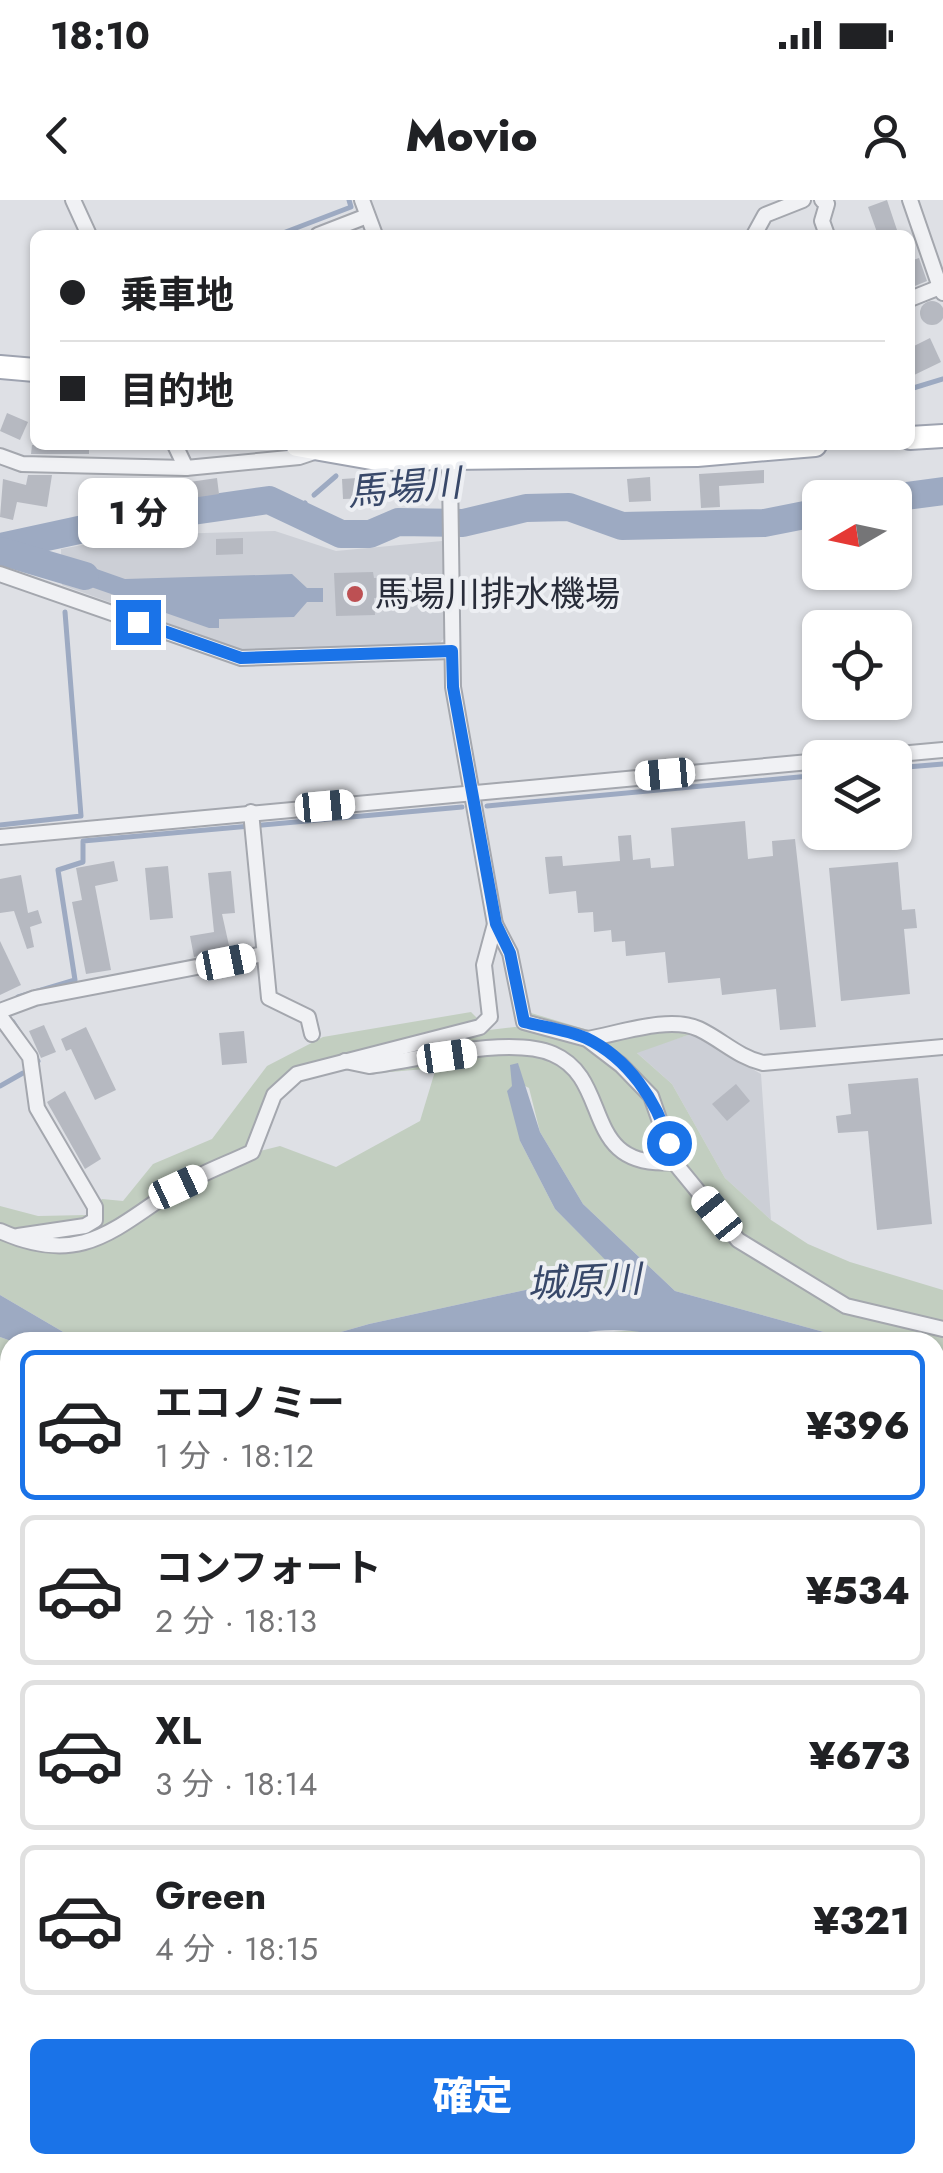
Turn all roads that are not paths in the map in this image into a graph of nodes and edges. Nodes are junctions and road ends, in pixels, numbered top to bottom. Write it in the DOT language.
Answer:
graph roads {
  1 [pos="73,200"];
  2 [pos="362,200"];
  3 [pos="803,200"];
  4 [pos="822,200"];
  5 [pos="910,200"];
  6 [pos="368,216"];
  7 [pos="87,230"];
  8 [pos="331,230"];
  9 [pos="372,230"];
  10 [pos="757,230"];
  11 [pos="825,230"];
  12 [pos="942,290"];
  13 [pos="915,298"];
  14 [pos="0,367"];
  15 [pos="30,370"];
  16 [pos="943,436"];
  17 [pos="915,438"];
  18 [pos="178,450"];
  19 [pos="305,450"];
  20 [pos="319,450"];
  21 [pos="756,450"];
  22 [pos="444,452"];
  23 [pos="0,456"];
  24 [pos="186,468"];
  25 [pos="0,574"];
  26 [pos="452,651"];
  27 [pos="943,750"];
  28 [pos="912,753"];
  29 [pos="802,763"];
  30 [pos="472,792"];
  31 [pos="251,812"];
  32 [pos="0,836"];
  33 [pos="496,924"];
  34 [pos="264,954"];
  35 [pos="0,1013"];
  36 [pos="312,1034"];
  37 [pos="587,1038"];
  38 [pos="943,1048"];
  39 [pos="340,1060"];
  40 [pos="674,1162"];
  41 [pos="6,1234"];
  42 [pos="943,1330"];
  1 -- 7 [label="street"];
  2 -- 6 [label="street"];
  3 -- 10 [label="street"];
  4 -- 11 [label="street"];
  5 -- 12 [label="street"];
  6 -- 8 [label="street"];
  6 -- 9 [label="street"];
  12 -- 13 [label="street"];
  14 -- 15 [label="main road"];
  16 -- 17 [label="main road"];
  18 -- 24 [label="street"];
  19 -- 24 [label="street"];
  20 -- 22 [label="main road"];
  21 -- 22 [label="main road"];
  22 -- 26 [label="street"];
  23 -- 24 [label="street"];
  25 -- 26 [label="street"];
  26 -- 30 [label="street"];
  27 -- 28 [label="street"];
  29 -- 30 [label="street"];
  30 -- 31 [label="street"];
  30 -- 33 [label="street"];
  31 -- 32 [label="street"];
  31 -- 34 [label="street"];
  33 -- 37 [label="street"];
  33 -- 39 [label="street"];
  34 -- 35 [label="street"];
  34 -- 36 [label="street"];
  35 -- 41 [label="street"];
  37 -- 38 [label="street"];
  37 -- 40 [label="street"];
  39 -- 40 [label="street"];
  39 -- 41 [label="street"];
  40 -- 42 [label="street"];
}
